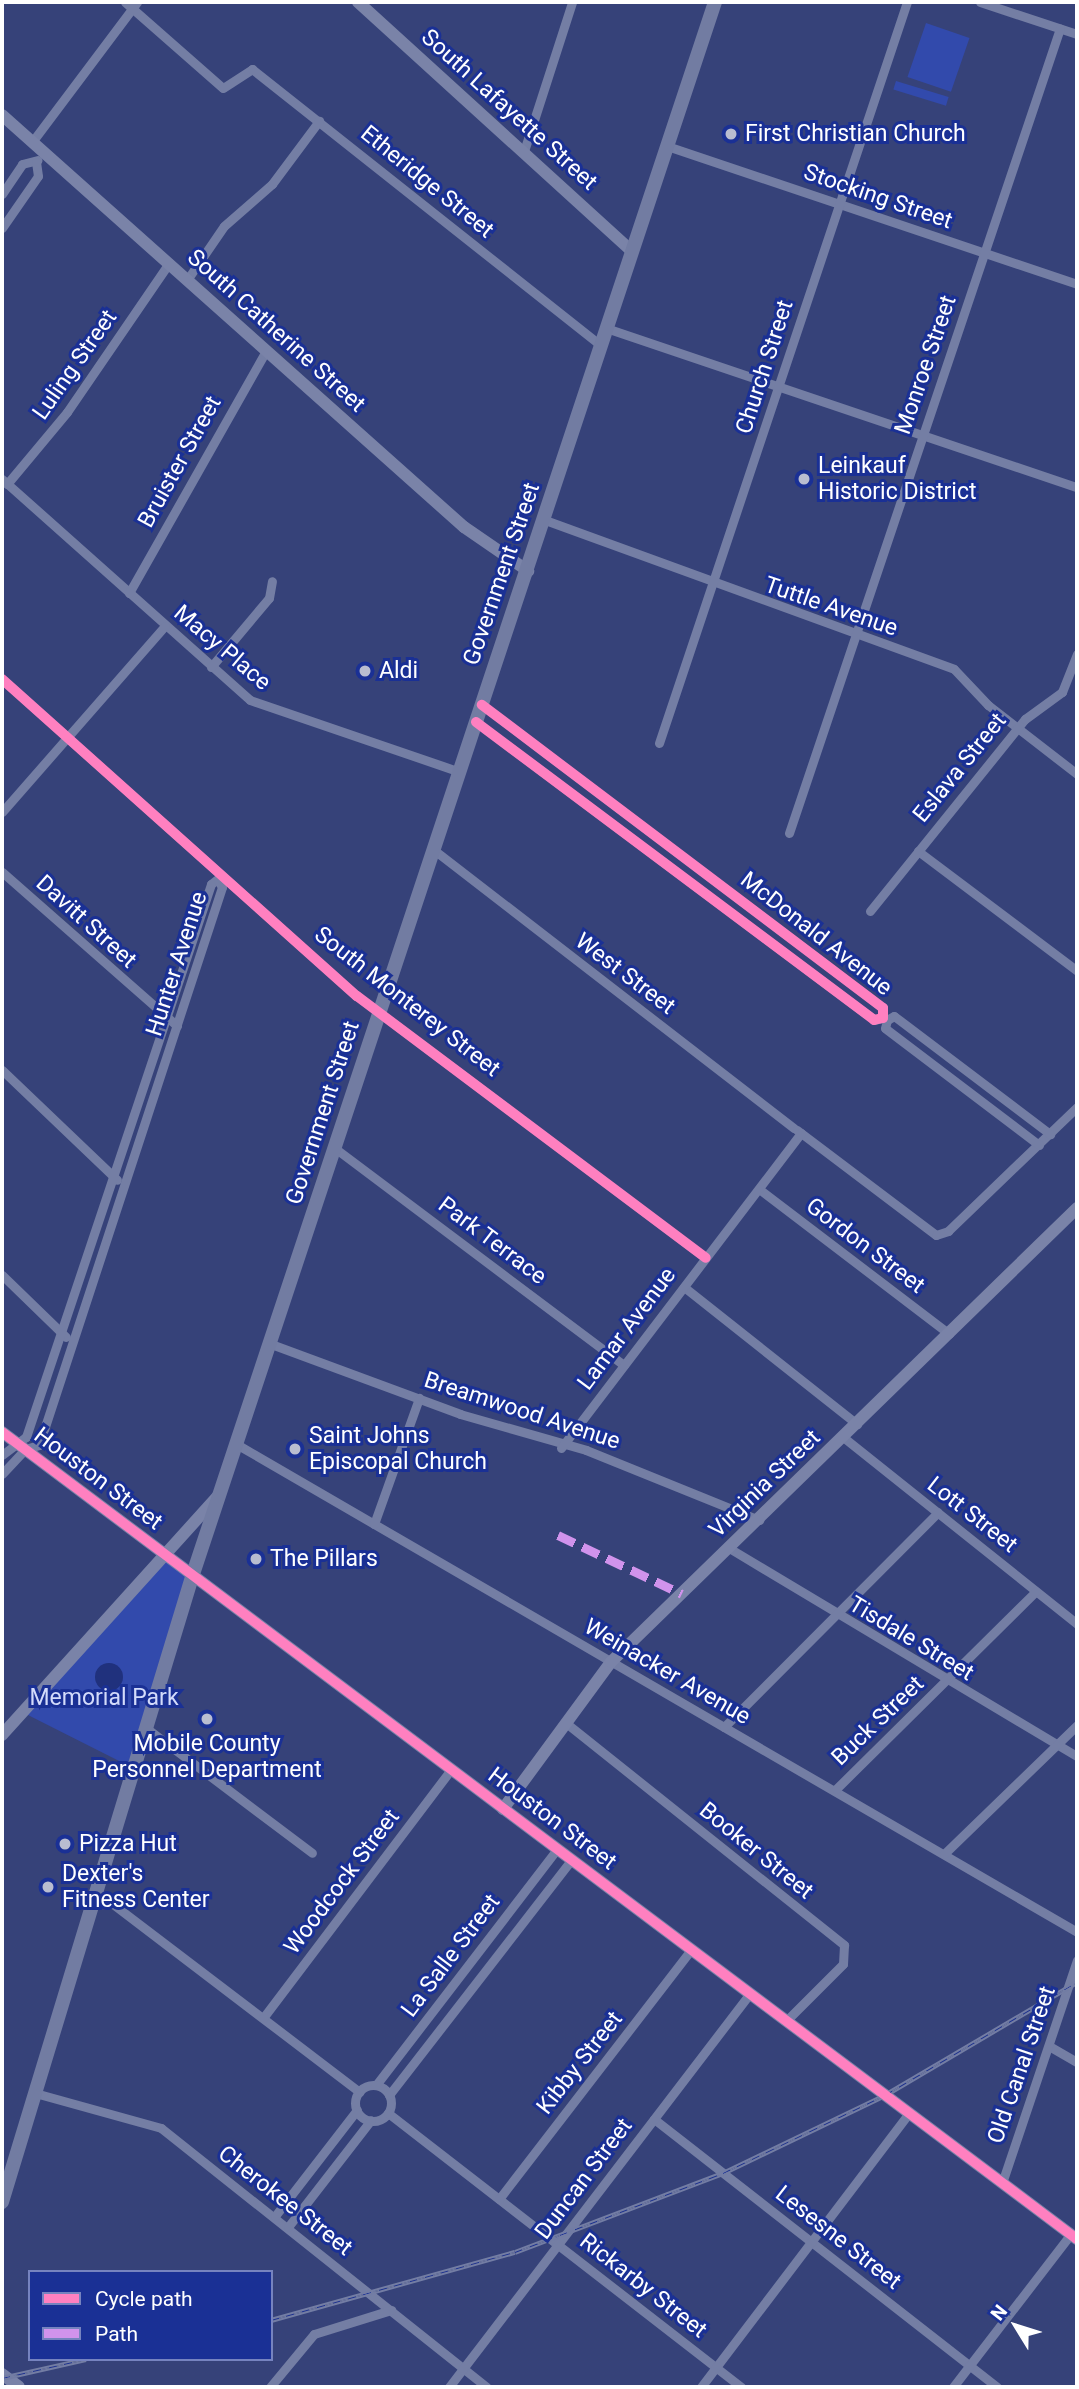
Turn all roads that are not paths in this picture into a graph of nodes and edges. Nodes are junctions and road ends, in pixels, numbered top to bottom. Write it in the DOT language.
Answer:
graph roads {
  1 [pos="358,2"];
  2 [pos="572,2"];
  3 [pos="715,2"];
  4 [pos="907,2"];
  5 [pos="980,2"];
  6 [pos="131,4"];
  7 [pos="1060,27"];
  8 [pos="1077,34"];
  9 [pos="2,116"];
  10 [pos="319,121"];
  11 [pos="32,142"];
  12 [pos="667,146"];
  13 [pos="524,151"];
  14 [pos="40,158"];
  15 [pos="2,194"];
  16 [pos="838,204"];
  17 [pos="2,228"];
  18 [pos="631,250"];
  19 [pos="984,253"];
  20 [pos="169,263"];
  21 [pos="187,280"];
  22 [pos="1077,285"];
  23 [pos="606,328"];
  24 [pos="600,345"];
  25 [pos="266,351"];
  26 [pos="778,387"];
  27 [pos="923,435"];
  28 [pos="5,482"];
  29 [pos="1077,487"];
  30 [pos="545,520"];
  31 [pos="528,570"];
  32 [pos="272,581"];
  33 [pos="712,585"];
  34 [pos="129,593"];
  35 [pos="165,626"];
  36 [pos="855,636"];
  37 [pos="1077,654"];
  38 [pos="211,667"];
  39 [pos="2,679"];
  40 [pos="482,705"];
  41 [pos="476,722"];
  42 [pos="1017,728"];
  43 [pos="67,738"];
  44 [pos="659,743"];
  45 [pos="460,772"];
  46 [pos="1077,774"];
  47 [pos="2,812"];
  48 [pos="789,834"];
  49 [pos="434,850"];
  50 [pos="918,851"];
  51 [pos="2,872"];
  52 [pos="220,878"];
  53 [pos="870,911"];
  54 [pos="1077,971"];
  55 [pos="381,1012"];
  56 [pos="166,1020"];
  57 [pos="177,1026"];
  58 [pos="2,1070"];
  59 [pos="1077,1107"];
  60 [pos="797,1130"];
  61 [pos="1050,1133"];
  62 [pos="1039,1145"];
  63 [pos="335,1149"];
  64 [pos="114,1179"];
  65 [pos="125,1184"];
  66 [pos="759,1189"];
  67 [pos="1077,1208"];
  68 [pos="706,1258"];
  69 [pos="2,1275"];
  70 [pos="684,1287"];
  71 [pos="948,1334"];
  72 [pos="62,1335"];
  73 [pos="73,1340"];
  74 [pos="271,1343"];
  75 [pos="625,1364"];
  76 [pos="419,1398"];
  77 [pos="857,1424"];
  78 [pos="2,1432"];
  79 [pos="843,1437"];
  80 [pos="20,1445"];
  81 [pos="238,1445"];
  82 [pos="561,1448"];
  83 [pos="2,1455"];
  84 [pos="2,1474"];
  85 [pos="220,1493"];
  86 [pos="938,1512"];
  87 [pos="759,1520"];
  88 [pos="374,1524"];
  89 [pos="729,1548"];
  90 [pos="165,1555"];
  91 [pos="192,1577"];
  92 [pos="1036,1591"];
  93 [pos="834,1615"];
  94 [pos="1077,1624"];
  95 [pos="611,1662"];
  96 [pos="945,1682"];
  97 [pos="566,1723"];
  98 [pos="1077,1725"];
  99 [pos="145,1727"];
  100 [pos="724,1727"];
  101 [pos="2,1734"];
  102 [pos="1057,1745"];
  103 [pos="1077,1756"];
  104 [pos="451,1769"];
  105 [pos="836,1789"];
  106 [pos="503,1809"];
  107 [pos="557,1849"];
  108 [pos="312,1853"];
  109 [pos="944,1854"];
  110 [pos="571,1860"];
  111 [pos="97,1892"];
  112 [pos="1077,1932"];
  113 [pos="691,1950"];
  114 [pos="1077,1960"];
  115 [pos="456,1980"];
  116 [pos="470,1991"];
  117 [pos="750,1994"];
  118 [pos="263,2018"];
  119 [pos="786,2021"];
  120 [pos="1049,2046"];
  121 [pos="1077,2062"];
  122 [pos="376,2085"];
  123 [pos="360,2092"];
  124 [pos="35,2093"];
  125 [pos="389,2095"];
  126 [pos="357,2110"];
  127 [pos="388,2113"];
  128 [pos="909,2113"];
  129 [pos="654,2119"];
  130 [pos="371,2120"];
  131 [pos="1002,2183"];
  132 [pos="499,2199"];
  133 [pos="2,2202"];
  134 [pos="275,2216"];
  135 [pos="288,2227"];
  136 [pos="1074,2236"];
  137 [pos="811,2242"];
  138 [pos="558,2245"];
  139 [pos="391,2310"];
  140 [pos="970,2366"];
  141 [pos="716,2368"];
  142 [pos="463,2369"];
  143 [pos="2,2374"];
  144 [pos="19,2387"];
  145 [pos="270,2387"];
  146 [pos="449,2387"];
  147 [pos="487,2387"];
  148 [pos="701,2387"];
  149 [pos="741,2387"];
  150 [pos="953,2387"];
  151 [pos="997,2387"];
  1 -- 13 [label="street, South Lafayette Street"];
  2 -- 13 [label="street"];
  3 -- 12 [label="main road, Government Street"];
  4 -- 16 [label="street, Church Street"];
  5 -- 7 [label="street"];
  6 -- 10 [label="street, Etheridge Street"];
  6 -- 11 [label="street"];
  7 -- 8 [label="street"];
  7 -- 19 [label="street, Monroe Street"];
  9 -- 11 [label="street, South Catherine Street"];
  10 -- 21 [label="street"];
  10 -- 24 [label="street, Etheridge Street"];
  11 -- 14 [label="street, South Catherine Street"];
  12 -- 16 [label="street, Stocking Street"];
  12 -- 18 [label="main road, Government Street"];
  13 -- 18 [label="street, South Lafayette Street"];
  14 -- 15 [label="street"];
  14 -- 17 [label="street"];
  14 -- 20 [label="street, South Catherine Street"];
  16 -- 19 [label="street, Stocking Street"];
  16 -- 26 [label="street, Church Street"];
  18 -- 23 [label="main road, Government Street"];
  19 -- 22 [label="street, Stocking Street"];
  19 -- 27 [label="street, Monroe Street"];
  20 -- 21 [label="street, South Catherine Street"];
  20 -- 28 [label="street, Luling Street"];
  21 -- 25 [label="street, South Catherine Street"];
  23 -- 24 [label="main road, Government Street"];
  23 -- 26 [label="street"];
  24 -- 30 [label="main road, Government Street"];
  25 -- 31 [label="street, South Catherine Street"];
  25 -- 34 [label="street, Bruister Street"];
  26 -- 27 [label="street"];
  26 -- 33 [label="street, Church Street"];
  27 -- 29 [label="street"];
  27 -- 36 [label="street, Monroe Street"];
  28 -- 34 [label="street, Macy Place"];
  30 -- 31 [label="main road, Government Street"];
  30 -- 33 [label="street, Tuttle Avenue"];
  31 -- 40 [label="main road, Government Street"];
  32 -- 38 [label="street"];
  33 -- 36 [label="street, Tuttle Avenue"];
  33 -- 44 [label="street, Church Street"];
  34 -- 35 [label="street, Macy Place"];
  35 -- 38 [label="street, Macy Place"];
  35 -- 43 [label="street"];
  36 -- 42 [label="street, Tuttle Avenue"];
  36 -- 48 [label="street, Monroe Street"];
  37 -- 42 [label="street, Eslava Street"];
  38 -- 45 [label="street, Macy Place"];
  39 -- 43 [label="street, South Monterey Street"];
  40 -- 41 [label="main road, Government Street"];
  40 -- 41 [label="street, McDonald Avenue"];
  41 -- 45 [label="main road, Government Street"];
  42 -- 46 [label="street, Tuttle Avenue"];
  42 -- 50 [label="street, Eslava Street"];
  43 -- 47 [label="street"];
  43 -- 52 [label="street, South Monterey Street"];
  45 -- 49 [label="main road, Government Street"];
  49 -- 55 [label="main road, Government Street"];
  49 -- 60 [label="street, West Street"];
  50 -- 53 [label="street, Eslava Street"];
  50 -- 54 [label="street"];
  51 -- 56 [label="street, Davitt Street"];
  52 -- 55 [label="street, South Monterey Street"];
  52 -- 56 [label="street, Hunter Avenue"];
  52 -- 57 [label="street, Hunter Avenue"];
  55 -- 63 [label="main road, Government Street"];
  55 -- 68 [label="street, South Monterey Street"];
  56 -- 57 [label="street, Davitt Street"];
  56 -- 64 [label="street, Hunter Avenue"];
  57 -- 65 [label="street, Hunter Avenue"];
  58 -- 64 [label="street"];
  59 -- 61 [label="street"];
  60 -- 62 [label="street, West Street"];
  60 -- 66 [label="street, Lamar Avenue"];
  61 -- 62 [label="street"];
  61 -- 62 [label="street, McDonald Avenue"];
  63 -- 74 [label="main road, Government Street"];
  63 -- 75 [label="street, Park Terrace"];
  64 -- 65 [label="street"];
  64 -- 72 [label="street, Hunter Avenue"];
  65 -- 73 [label="street, Hunter Avenue"];
  66 -- 68 [label="street, Lamar Avenue"];
  66 -- 71 [label="street, Gordon Street"];
  67 -- 71 [label="street, Virginia Street"];
  68 -- 70 [label="street, Lamar Avenue"];
  69 -- 72 [label="street"];
  70 -- 75 [label="street, Lamar Avenue"];
  70 -- 77 [label="street"];
  71 -- 77 [label="street, Virginia Street"];
  72 -- 73 [label="street"];
  72 -- 80 [label="street, Hunter Avenue"];
  73 -- 80 [label="street, Hunter Avenue"];
  74 -- 76 [label="street, Breamwood Avenue"];
  74 -- 81 [label="main road, Government Street"];
  75 -- 82 [label="street, Lamar Avenue"];
  76 -- 82 [label="street, Breamwood Avenue"];
  76 -- 88 [label="street"];
  77 -- 79 [label="street, Virginia Street"];
  78 -- 80 [label="street, Houston Street"];
  79 -- 86 [label="street, Lott Street"];
  79 -- 87 [label="street, Virginia Street"];
  80 -- 83 [label="street, Hunter Avenue"];
  80 -- 84 [label="street, Hunter Avenue"];
  80 -- 90 [label="street, Houston Street"];
  81 -- 85 [label="main road, Government Street"];
  81 -- 88 [label="street, Weinacker Avenue"];
  82 -- 87 [label="street, Breamwood Avenue"];
  85 -- 90 [label="street"];
  85 -- 91 [label="main road, Government Street"];
  86 -- 92 [label="street, Lott Street"];
  86 -- 93 [label="street"];
  87 -- 89 [label="street, Virginia Street"];
  88 -- 95 [label="street, Weinacker Avenue"];
  89 -- 93 [label="street, Tisdale Street"];
  89 -- 95 [label="street, Virginia Street"];
  90 -- 91 [label="street, Houston Street"];
  90 -- 101 [label="street"];
  91 -- 99 [label="main road, Government Street"];
  91 -- 104 [label="street, Houston Street"];
  92 -- 94 [label="street, Lott Street"];
  92 -- 96 [label="street, Buck Street"];
  93 -- 96 [label="street, Tisdale Street"];
  93 -- 100 [label="street"];
  95 -- 97 [label="street, Virginia Street"];
  95 -- 100 [label="street, Weinacker Avenue"];
  96 -- 102 [label="street, Tisdale Street"];
  96 -- 105 [label="street, Buck Street"];
  97 -- 106 [label="street, Virginia Street"];
  97 -- 119 [label="street, Booker Street"];
  98 -- 102 [label="street"];
  99 -- 108 [label="street"];
  99 -- 111 [label="main road, Government Street"];
  100 -- 105 [label="street, Weinacker Avenue"];
  102 -- 103 [label="street, Tisdale Street"];
  102 -- 109 [label="street"];
  104 -- 106 [label="street, Houston Street"];
  104 -- 118 [label="street, Woodcock Street"];
  105 -- 109 [label="street, Weinacker Avenue"];
  106 -- 107 [label="street, Houston Street"];
  107 -- 110 [label="street, Houston Street"];
  107 -- 115 [label="street, La Salle Street"];
  109 -- 112 [label="street, Weinacker Avenue"];
  110 -- 113 [label="street, Houston Street"];
  110 -- 116 [label="street, La Salle Street"];
  111 -- 118 [label="street"];
  111 -- 124 [label="main road, Government Street"];
  113 -- 117 [label="street, Houston Street"];
  113 -- 132 [label="street, Kibby Street"];
  114 -- 120 [label="street, Old Canal Street"];
  115 -- 116 [label="street"];
  115 -- 122 [label="street, La Salle Street"];
  116 -- 125 [label="street, La Salle Street"];
  117 -- 119 [label="street, Houston Street"];
  117 -- 129 [label="street, Duncan Street"];
  118 -- 123 [label="street"];
  119 -- 128 [label="street, Houston Street"];
  120 -- 121 [label="street"];
  120 -- 131 [label="street, Old Canal Street"];
  122 -- 123 [label="street"];
  122 -- 125 [label="street"];
  123 -- 126 [label="street"];
  124 -- 133 [label="main road, Government Street"];
  124 -- 134 [label="street, Cherokee Street"];
  125 -- 127 [label="street"];
  126 -- 130 [label="street"];
  126 -- 134 [label="street"];
  127 -- 130 [label="street"];
  127 -- 132 [label="street, Rickarby Street"];
  128 -- 131 [label="street, Houston Street"];
  128 -- 137 [label="street"];
  129 -- 137 [label="street, Lesesne Street"];
  129 -- 138 [label="street, Duncan Street"];
  130 -- 135 [label="street"];
  131 -- 136 [label="street, Houston Street"];
  132 -- 138 [label="street, Rickarby Street"];
  134 -- 135 [label="street, Cherokee Street"];
  135 -- 139 [label="street, Cherokee Street"];
  136 -- 140 [label="street"];
  137 -- 140 [label="street, Lesesne Street"];
  137 -- 141 [label="street"];
  138 -- 141 [label="street, Rickarby Street"];
  138 -- 142 [label="street, Duncan Street"];
  139 -- 142 [label="street, Cherokee Street"];
  139 -- 145 [label="street"];
  140 -- 150 [label="street"];
  140 -- 151 [label="street, Lesesne Street"];
  141 -- 148 [label="street"];
  141 -- 149 [label="street, Rickarby Street"];
  142 -- 146 [label="street, Duncan Street"];
  142 -- 147 [label="street, Cherokee Street"];
  143 -- 144 [label="street"];
}
